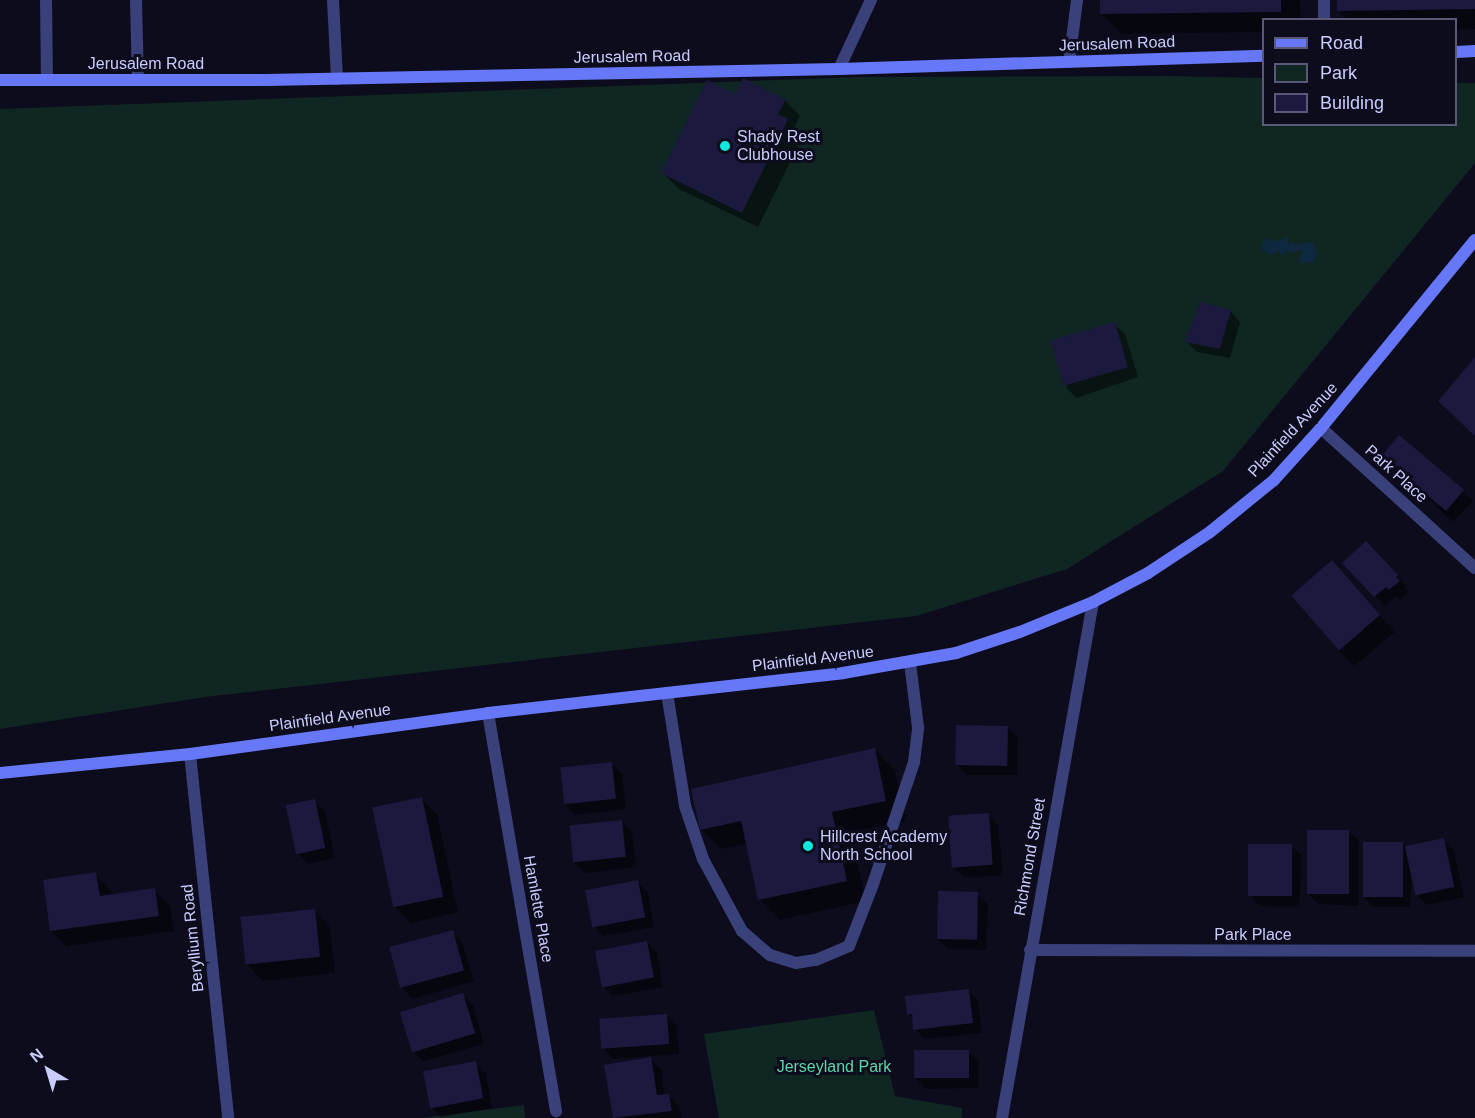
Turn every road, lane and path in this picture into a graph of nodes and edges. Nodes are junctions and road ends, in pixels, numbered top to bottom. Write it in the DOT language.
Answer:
graph roads {
  1 [pos="46,0"];
  2 [pos="136,0"];
  3 [pos="333,0"];
  4 [pos="872,0"];
  5 [pos="1077,0"];
  6 [pos="1324,0"];
  7 [pos="1324,18"];
  8 [pos="1457,51"];
  9 [pos="1475,51"];
  10 [pos="1262,56"];
  11 [pos="1069,62"];
  12 [pos="839,69"];
  13 [pos="337,79"];
  14 [pos="0,80"];
  15 [pos="47,80"];
  16 [pos="138,80"];
  17 [pos="1475,240"];
  18 [pos="1322,428"];
  19 [pos="1475,568"];
  20 [pos="1093,602"];
  21 [pos="910,663"];
  22 [pos="667,693"];
  23 [pos="488,713"];
  24 [pos="190,754"];
  25 [pos="0,773"];
  26 [pos="1030,950"];
  27 [pos="1475,951"];
  28 [pos="556,1111"];
  29 [pos="228,1118"];
  30 [pos="1002,1118"];
  1 -- 15 [label="street"];
  2 -- 16 [label="street"];
  3 -- 13 [label="street"];
  4 -- 12 [label="street"];
  5 -- 11 [label="street"];
  6 -- 7 [label="street"];
  8 -- 9 [label="street"];
  10 -- 11 [label="street, Jerusalem Road"];
  11 -- 12 [label="street, Jerusalem Road"];
  12 -- 13 [label="street, Jerusalem Road"];
  13 -- 16 [label="street, Jerusalem Road"];
  14 -- 15 [label="street, Jerusalem Road"];
  15 -- 16 [label="street, Jerusalem Road"];
  17 -- 18 [label="street, Plainfield Avenue"];
  18 -- 19 [label="street, Park Place"];
  18 -- 20 [label="street, Plainfield Avenue"];
  20 -- 21 [label="street, Plainfield Avenue"];
  20 -- 26 [label="street, Richmond Street"];
  21 -- 22 [label="street, Plainfield Avenue"];
  21 -- 22 [label="street"];
  22 -- 23 [label="street, Plainfield Avenue"];
  23 -- 24 [label="street, Plainfield Avenue"];
  23 -- 28 [label="street, Hamlette Place"];
  24 -- 25 [label="street, Plainfield Avenue"];
  24 -- 29 [label="street, Beryllium Road"];
  26 -- 27 [label="street, Park Place"];
  26 -- 30 [label="street, Richmond Street"];
}
